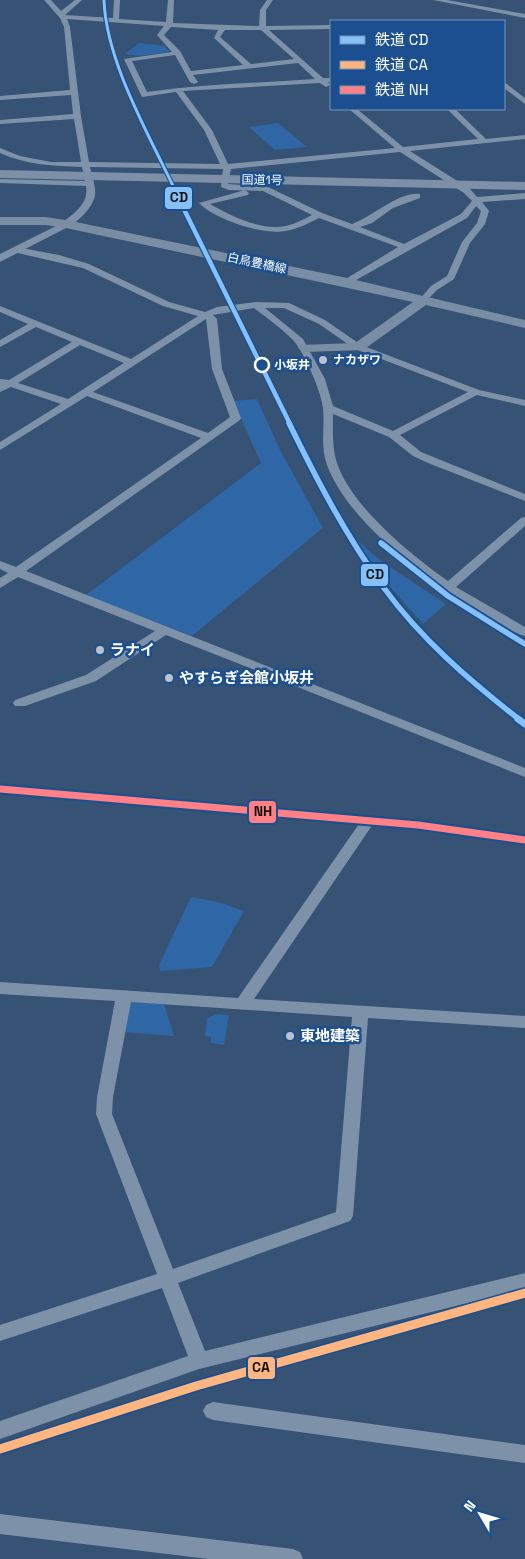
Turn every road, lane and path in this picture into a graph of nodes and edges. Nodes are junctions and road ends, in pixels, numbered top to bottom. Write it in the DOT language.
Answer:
graph roads {
  1 [pos="47,0"];
  2 [pos="80,0"];
  3 [pos="117,0"];
  4 [pos="171,0"];
  5 [pos="270,0"];
  6 [pos="436,0"];
  7 [pos="489,0"];
  8 [pos="478,7"];
  9 [pos="62,16"];
  10 [pos="525,16"];
  11 [pos="116,19"];
  12 [pos="170,24"];
  13 [pos="262,27"];
  14 [pos="330,27"];
  15 [pos="223,28"];
  16 [pos="178,53"];
  17 [pos="299,60"];
  18 [pos="249,66"];
  19 [pos="190,73"];
  20 [pos="330,80"];
  21 [pos="322,81"];
  22 [pos="505,85"];
  23 [pos="196,87"];
  24 [pos="330,88"];
  25 [pos="178,90"];
  26 [pos="74,92"];
  27 [pos="0,98"];
  28 [pos="525,102"];
  29 [pos="354,110"];
  30 [pos="452,110"];
  31 [pos="77,116"];
  32 [pos="0,122"];
  33 [pos="525,136"];
  34 [pos="484,141"];
  35 [pos="401,149"];
  36 [pos="0,150"];
  37 [pos="29,159"];
  38 [pos="86,166"];
  39 [pos="226,169"];
  40 [pos="4,177"];
  41 [pos="525,181"];
  42 [pos="89,183"];
  43 [pos="525,186"];
  44 [pos="265,188"];
  45 [pos="417,196"];
  46 [pos="525,196"];
  47 [pos="477,200"];
  48 [pos="319,215"];
  49 [pos="0,220"];
  50 [pos="66,224"];
  51 [pos="353,227"];
  52 [pos="405,247"];
  53 [pos="16,250"];
  54 [pos="0,259"];
  55 [pos="347,282"];
  56 [pos="424,300"];
  57 [pos="256,305"];
  58 [pos="0,309"];
  59 [pos="12,314"];
  60 [pos="206,315"];
  61 [pos="0,321"];
  62 [pos="36,323"];
  63 [pos="525,324"];
  64 [pos="80,341"];
  65 [pos="0,344"];
  66 [pos="358,347"];
  67 [pos="304,348"];
  68 [pos="132,363"];
  69 [pos="3,384"];
  70 [pos="85,392"];
  71 [pos="476,392"];
  72 [pos="69,403"];
  73 [pos="525,403"];
  74 [pos="328,408"];
  75 [pos="0,435"];
  76 [pos="393,435"];
  77 [pos="209,437"];
  78 [pos="12,439"];
  79 [pos="0,447"];
  80 [pos="525,498"];
  81 [pos="525,520"];
  82 [pos="0,565"];
  83 [pos="17,572"];
  84 [pos="0,584"];
  85 [pos="449,587"];
  86 [pos="165,630"];
  87 [pos="525,632"];
  88 [pos="20,703"];
  89 [pos="525,773"];
  90 [pos="364,827"];
  91 [pos="0,988"];
  92 [pos="124,996"];
  93 [pos="243,1004"];
  94 [pos="360,1012"];
  95 [pos="525,1022"];
  96 [pos="166,1279"];
  97 [pos="525,1281"];
  98 [pos="0,1333"];
  99 [pos="199,1362"];
  100 [pos="214,1411"];
  101 [pos="0,1430"];
  102 [pos="525,1454"];
  103 [pos="0,1524"];
  104 [pos="293,1559"];
  1 -- 9 [label="street"];
  2 -- 9 [label="street"];
  3 -- 11 [label="street"];
  4 -- 12 [label="street"];
  5 -- 13 [label="street"];
  6 -- 8 [label="street"];
  7 -- 8 [label="street"];
  8 -- 10 [label="street"];
  9 -- 11 [label="street"];
  9 -- 26 [label="street"];
  11 -- 12 [label="street"];
  12 -- 15 [label="street"];
  12 -- 16 [label="street"];
  13 -- 14 [label="street"];
  13 -- 15 [label="street"];
  13 -- 17 [label="street"];
  15 -- 18 [label="street"];
  16 -- 19 [label="street"];
  16 -- 25 [label="street"];
  17 -- 18 [label="street"];
  17 -- 21 [label="street"];
  18 -- 19 [label="street"];
  19 -- 23 [label="street"];
  20 -- 21 [label="street"];
  21 -- 23 [label="street"];
  21 -- 24 [label="street"];
  22 -- 28 [label="street"];
  23 -- 25 [label="street"];
  25 -- 39 [label="street"];
  26 -- 27 [label="street"];
  26 -- 31 [label="street"];
  29 -- 35 [label="street"];
  30 -- 34 [label="street"];
  31 -- 32 [label="street"];
  31 -- 38 [label="street"];
  33 -- 34 [label="street"];
  34 -- 35 [label="street"];
  35 -- 39 [label="street"];
  35 -- 47 [label="street"];
  36 -- 37 [label="street"];
  37 -- 38 [label="street"];
  37 -- 40 [label="street"];
  38 -- 39 [label="street"];
  38 -- 42 [label="street"];
  39 -- 44 [label="street"];
  40 -- 41 [label="highway, 国道1号"];
  40 -- 42 [label="street"];
  40 -- 43 [label="highway, 国道1号"];
  42 -- 50 [label="street"];
  44 -- 48 [label="street"];
  44 -- 48 [label="street"];
  45 -- 51 [label="street"];
  46 -- 47 [label="street"];
  47 -- 52 [label="street"];
  47 -- 56 [label="street"];
  48 -- 51 [label="street"];
  49 -- 50 [label="main road, 白鳥豊橋線"];
  50 -- 53 [label="street"];
  50 -- 55 [label="main road, 白鳥豊橋線"];
  51 -- 52 [label="street"];
  52 -- 55 [label="street"];
  53 -- 54 [label="street"];
  53 -- 60 [label="street"];
  55 -- 56 [label="main road, 白鳥豊橋線"];
  56 -- 63 [label="main road, 白鳥豊橋線"];
  56 -- 66 [label="main road"];
  57 -- 60 [label="street"];
  57 -- 66 [label="street"];
  57 -- 67 [label="street"];
  58 -- 59 [label="street"];
  59 -- 61 [label="street"];
  59 -- 62 [label="street"];
  60 -- 68 [label="street"];
  60 -- 77 [label="street"];
  62 -- 64 [label="street"];
  62 -- 65 [label="street"];
  64 -- 68 [label="street"];
  64 -- 69 [label="street"];
  66 -- 67 [label="main road"];
  66 -- 71 [label="street"];
  67 -- 74 [label="street"];
  68 -- 70 [label="street"];
  69 -- 72 [label="street"];
  70 -- 72 [label="street"];
  70 -- 77 [label="street"];
  71 -- 73 [label="street"];
  71 -- 76 [label="street"];
  72 -- 78 [label="street"];
  74 -- 76 [label="street"];
  74 -- 85 [label="street"];
  75 -- 78 [label="street"];
  76 -- 80 [label="street"];
  77 -- 83 [label="street"];
  78 -- 79 [label="street"];
  81 -- 85 [label="street"];
  82 -- 83 [label="street"];
  83 -- 84 [label="street"];
  83 -- 86 [label="street"];
  85 -- 87 [label="street"];
  86 -- 88 [label="street"];
  86 -- 89 [label="street"];
  90 -- 93 [label="street"];
  91 -- 92 [label="street"];
  92 -- 93 [label="street"];
  92 -- 96 [label="street"];
  93 -- 94 [label="street"];
  94 -- 95 [label="street"];
  94 -- 96 [label="street"];
  96 -- 98 [label="street"];
  96 -- 99 [label="street"];
  97 -- 99 [label="street"];
  99 -- 101 [label="street"];
  100 -- 102 [label="street"];
  103 -- 104 [label="street"];
}
